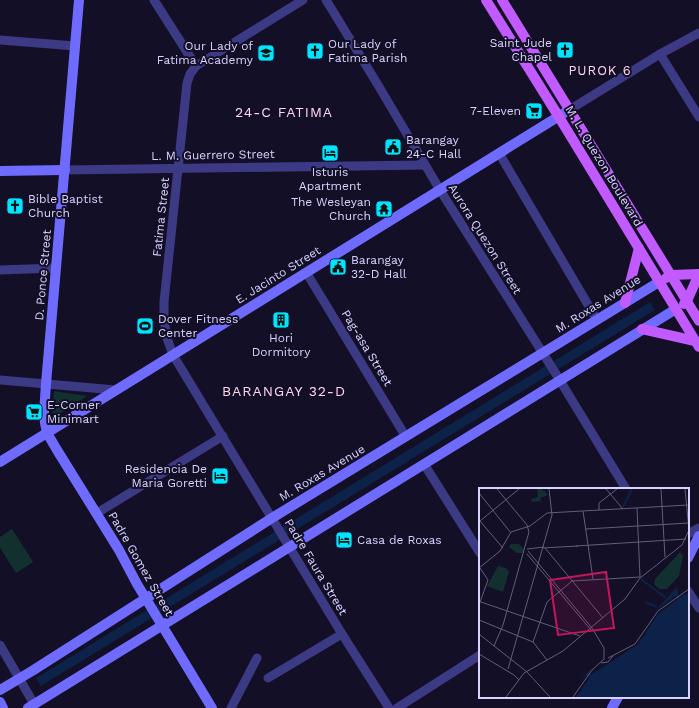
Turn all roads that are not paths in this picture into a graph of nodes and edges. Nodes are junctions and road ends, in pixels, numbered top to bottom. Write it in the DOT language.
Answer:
graph roads {
  1 [pos="79,0"];
  2 [pos="154,0"];
  3 [pos="303,0"];
  4 [pos="326,0"];
  5 [pos="486,0"];
  6 [pos="502,0"];
  7 [pos="699,34"];
  8 [pos="0,40"];
  9 [pos="76,46"];
  10 [pos="660,54"];
  11 [pos="196,66"];
  12 [pos="569,110"];
  13 [pos="559,116"];
  14 [pos="699,117"];
  15 [pos="499,153"];
  16 [pos="425,165"];
  17 [pos="178,168"];
  18 [pos="65,170"];
  19 [pos="0,171"];
  20 [pos="440,190"];
  21 [pos="639,248"];
  22 [pos="56,268"];
  23 [pos="0,270"];
  24 [pos="306,272"];
  25 [pos="699,274"];
  26 [pos="671,275"];
  27 [pos="659,282"];
  28 [pos="687,301"];
  29 [pos="625,303"];
  30 [pos="676,309"];
  31 [pos="597,320"];
  32 [pos="699,321"];
  33 [pos="642,329"];
  34 [pos="697,344"];
  35 [pos="543,353"];
  36 [pos="173,355"];
  37 [pos="0,380"];
  38 [pos="560,380"];
  39 [pos="46,384"];
  40 [pos="116,390"];
  41 [pos="47,433"];
  42 [pos="223,436"];
  43 [pos="406,437"];
  44 [pos="0,462"];
  45 [pos="424,464"];
  46 [pos="625,488"];
  47 [pos="97,513"];
  48 [pos="272,518"];
  49 [pos="699,528"];
  50 [pos="689,533"];
  51 [pos="699,536"];
  52 [pos="290,547"];
  53 [pos="479,551"];
  54 [pos="689,556"];
  55 [pos="689,593"];
  56 [pos="148,602"];
  57 [pos="699,608"];
  58 [pos="163,626"];
  59 [pos="342,634"];
  60 [pos="0,645"];
  61 [pos="479,656"];
  62 [pos="257,658"];
  63 [pos="19,678"];
  64 [pos="268,678"];
  65 [pos="0,690"];
  66 [pos="617,698"];
  67 [pos="0,702"];
  68 [pos="31,706"];
  69 [pos="3,708"];
  70 [pos="212,708"];
  71 [pos="231,708"];
  72 [pos="389,708"];
  73 [pos="397,708"];
  74 [pos="612,708"];
  1 -- 9 [label="main road, D. Ponce Street"];
  2 -- 11 [label="street"];
  3 -- 11 [label="street"];
  4 -- 16 [label="street, Aurora Quezon Street"];
  5 -- 13 [label="main road, M. L. Quezon Boulevard"];
  6 -- 12 [label="main road, M. L. Quezon Boulevard"];
  7 -- 10 [label="street"];
  8 -- 9 [label="street"];
  9 -- 18 [label="main road, D. Ponce Street"];
  10 -- 12 [label="street"];
  10 -- 14 [label="street"];
  11 -- 17 [label="street, Fatima Street"];
  12 -- 13 [label="main road, E. Jacinto Street"];
  12 -- 26 [label="main road, M. L. Quezon Boulevard"];
  13 -- 15 [label="main road, E. Jacinto Street"];
  13 -- 21 [label="main road, M. L. Quezon Boulevard"];
  15 -- 20 [label="main road, E. Jacinto Street"];
  15 -- 31 [label="street"];
  16 -- 17 [label="street, L. M. Guerrero Street"];
  16 -- 20 [label="street, Aurora Quezon Street"];
  17 -- 18 [label="street, L. M. Guerrero Street"];
  17 -- 36 [label="street, Fatima Street"];
  18 -- 19 [label="main road, L. M. Guerrero Street"];
  18 -- 22 [label="main road, D. Ponce Street"];
  20 -- 24 [label="main road, E. Jacinto Street"];
  20 -- 35 [label="street, Aurora Quezon Street"];
  21 -- 27 [label="main road, M. L. Quezon Boulevard"];
  21 -- 29 [label="main road"];
  22 -- 23 [label="street"];
  22 -- 39 [label="main road, D. Ponce Street"];
  24 -- 36 [label="main road, E. Jacinto Street"];
  24 -- 43 [label="street, Pag-asa Street"];
  25 -- 26 [label="main road"];
  25 -- 28 [label="main road"];
  26 -- 27 [label="main road"];
  26 -- 28 [label="main road, M. L. Quezon Boulevard"];
  27 -- 29 [label="main road, M. Roxas Avenue"];
  27 -- 30 [label="main road, M. L. Quezon Boulevard"];
  28 -- 30 [label="main road"];
  28 -- 32 [label="main road, M. L. Quezon Boulevard"];
  29 -- 31 [label="main road, M. Roxas Avenue"];
  30 -- 33 [label="main road"];
  30 -- 34 [label="main road, M. L. Quezon Boulevard"];
  31 -- 35 [label="main road, M. Roxas Avenue"];
  33 -- 34 [label="main road"];
  33 -- 38 [label="main road"];
  35 -- 38 [label="street, Aurora Quezon Street"];
  35 -- 43 [label="main road, M. Roxas Avenue"];
  36 -- 40 [label="main road, E. Jacinto Street"];
  36 -- 42 [label="street, Padre Faura Street"];
  37 -- 39 [label="street"];
  38 -- 45 [label="main road"];
  38 -- 46 [label="street, Aurora Quezon Street"];
  39 -- 40 [label="street"];
  39 -- 41 [label="main road, D. Ponce Street"];
  40 -- 41 [label="main road, E. Jacinto Street"];
  41 -- 44 [label="main road, E. Jacinto Street"];
  41 -- 47 [label="main road, Padre Gomez Street"];
  42 -- 47 [label="street"];
  42 -- 48 [label="street, Padre Faura Street"];
  43 -- 48 [label="main road, M. Roxas Avenue"];
  45 -- 52 [label="main road"];
  45 -- 53 [label="street"];
  47 -- 56 [label="main road, Padre Gomez Street"];
  48 -- 52 [label="street, Padre Faura Street"];
  48 -- 56 [label="main road, M. Roxas Avenue"];
  49 -- 50 [label="street"];
  51 -- 54 [label="main road"];
  52 -- 58 [label="main road"];
  52 -- 59 [label="street, Padre Faura Street"];
  55 -- 57 [label="street"];
  56 -- 58 [label="main road, Padre Gomez Street"];
  56 -- 63 [label="main road, M. Roxas Avenue"];
  58 -- 68 [label="main road"];
  58 -- 70 [label="main road, Padre Gomez Street"];
  59 -- 64 [label="street"];
  59 -- 72 [label="street, Padre Faura Street"];
  60 -- 63 [label="street"];
  61 -- 73 [label="street"];
  62 -- 71 [label="street"];
  63 -- 65 [label="main road, M. Roxas Avenue"];
  63 -- 68 [label="street"];
  66 -- 74 [label="main road"];
  67 -- 69 [label="main road"];
}
